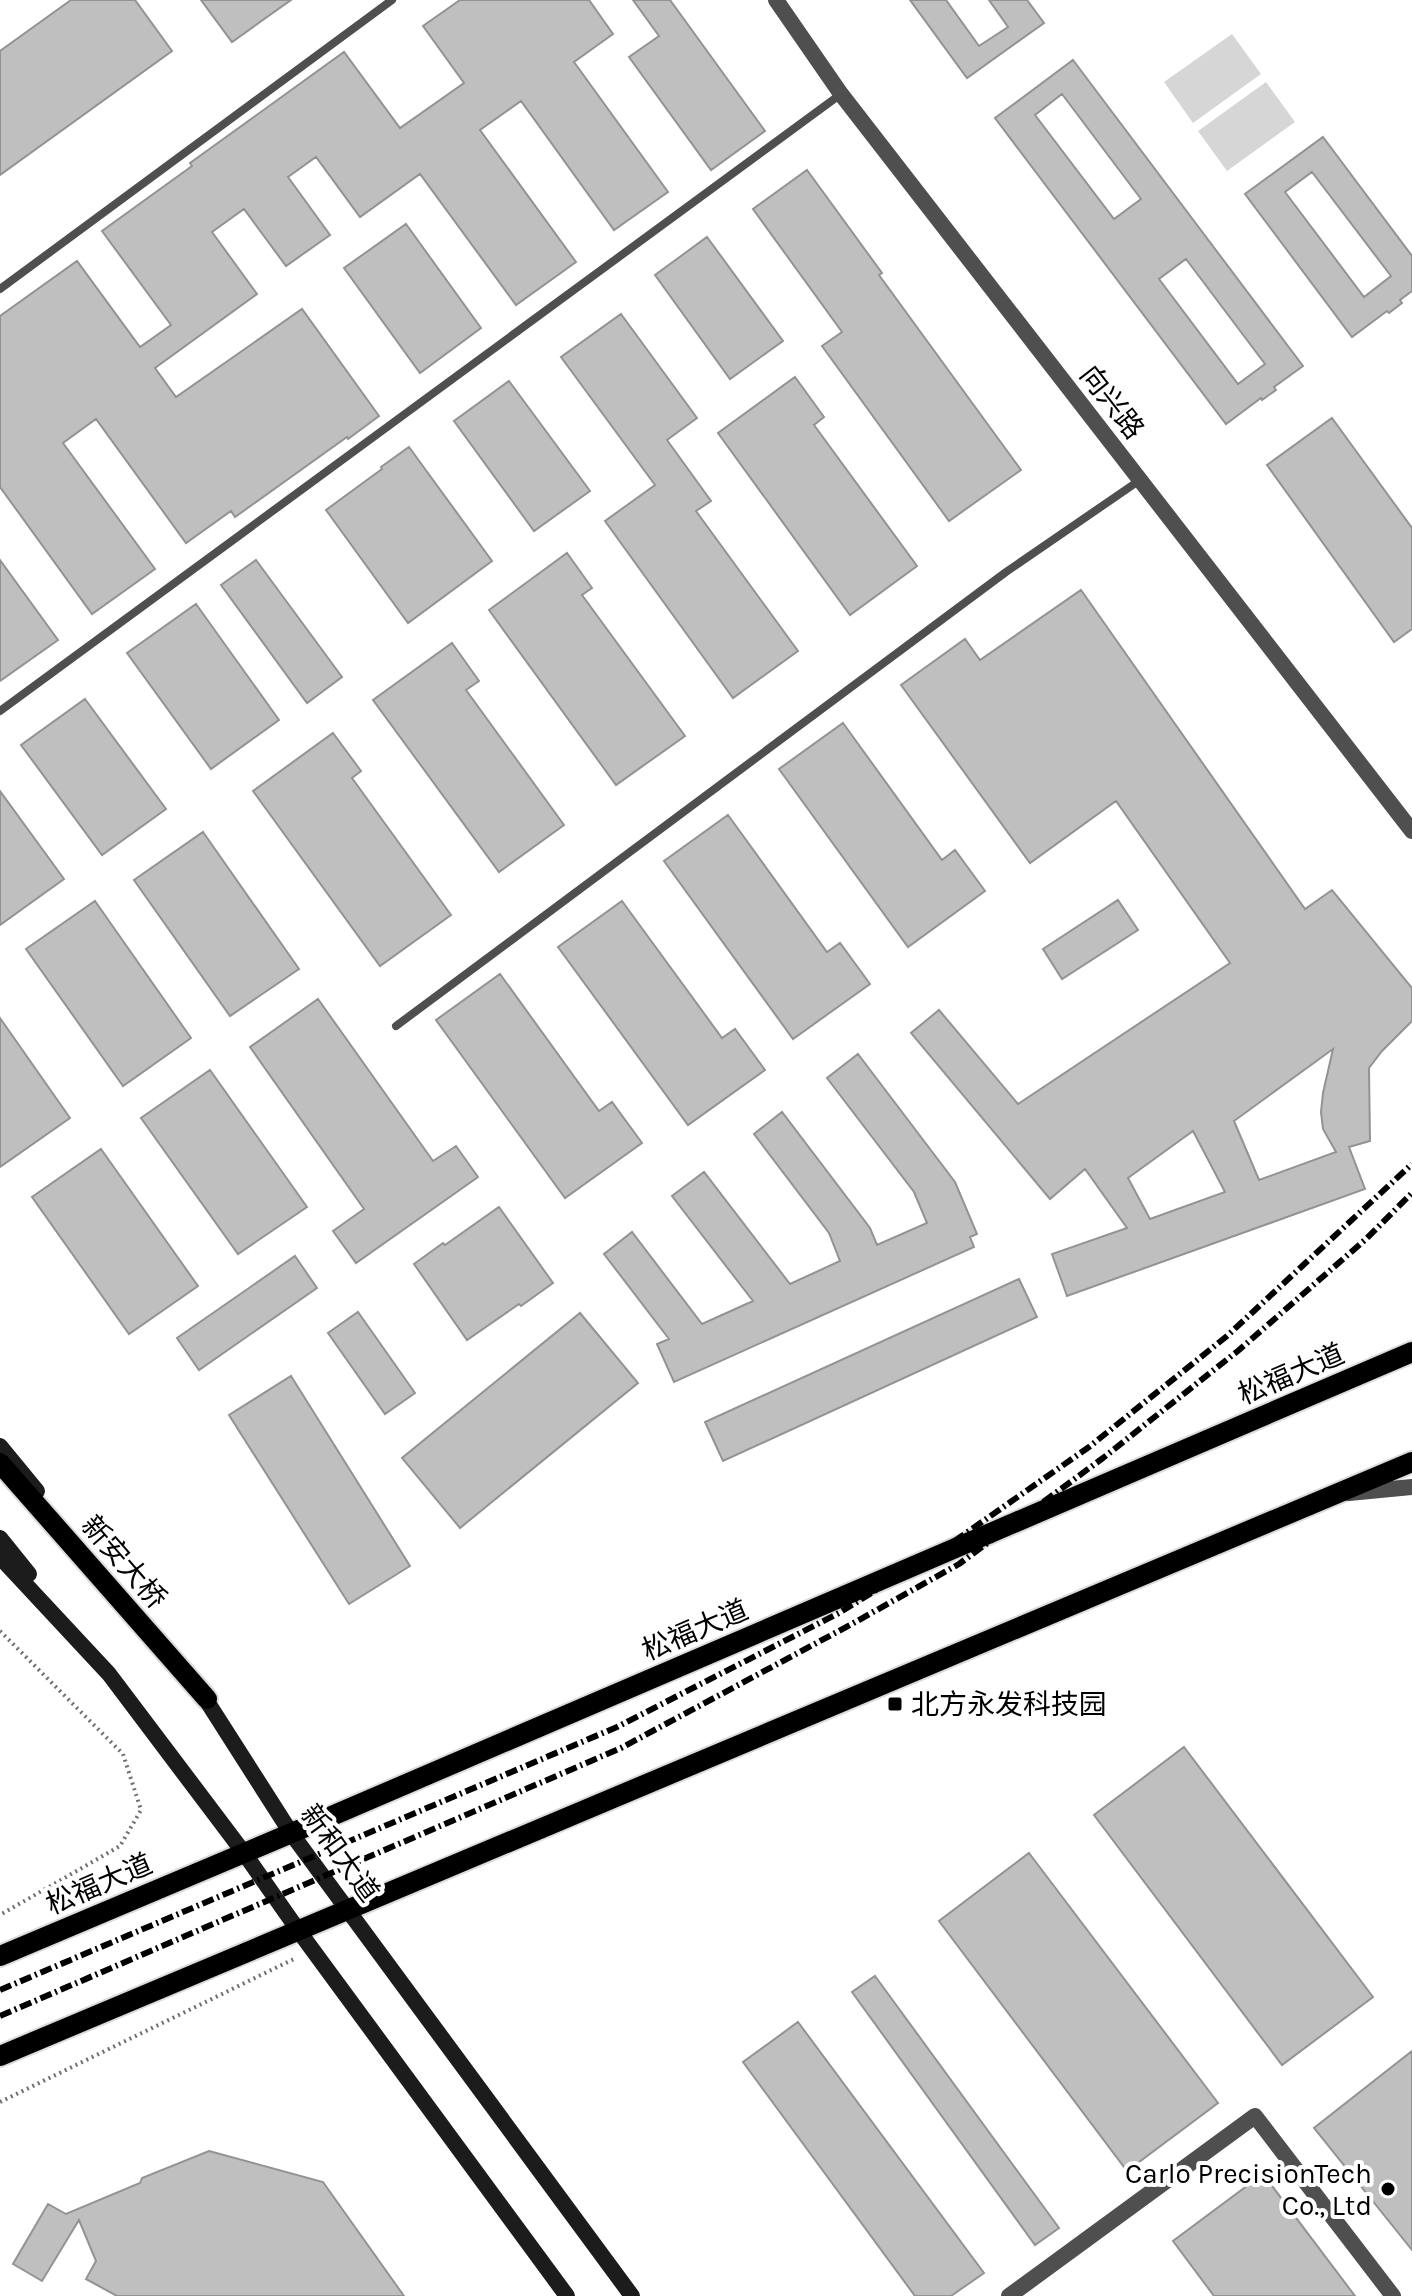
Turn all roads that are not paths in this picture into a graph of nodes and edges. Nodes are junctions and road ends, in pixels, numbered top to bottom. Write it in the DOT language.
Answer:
graph roads {
  1 [pos="392,0"];
  2 [pos="776,0"];
  3 [pos="841,94"];
  4 [pos="0,289"];
  5 [pos="1140,480"];
  6 [pos="0,711"];
  7 [pos="1412,831"];
  8 [pos="396,1026"];
  9 [pos="1412,1352"];
  10 [pos="0,1446"];
  11 [pos="1412,1462"];
  12 [pos="0,1463"];
  13 [pos="1412,1487"];
  14 [pos="1332,1495"];
  15 [pos="0,1538"];
  16 [pos="0,1557"];
  17 [pos="109,1674"];
  18 [pos="207,1699"];
  19 [pos="291,1833"];
  20 [pos="244,1853"];
  21 [pos="348,1909"];
  22 [pos="298,1930"];
  23 [pos="0,1956"];
  24 [pos="0,2056"];
  25 [pos="567,2296"];
  26 [pos="632,2296"];
  27 [pos="1009,2296"];
  28 [pos="1393,2296"];
  1 -- 4 [label="lane"];
  2 -- 3 [label="street, 向兴路"];
  3 -- 5 [label="street, 向兴路"];
  3 -- 6 [label="lane"];
  5 -- 7 [label="street, 向兴路"];
  5 -- 8 [label="lane"];
  9 -- 19 [label="main road, 松福大道"];
  10 -- 18 [label="main road, 新和大道"];
  11 -- 14 [label="main road"];
  12 -- 18 [label="main road, 新安大桥"];
  13 -- 14 [label="street"];
  14 -- 21 [label="main road"];
  15 -- 17 [label="main road"];
  16 -- 17 [label="main road"];
  17 -- 20 [label="main road"];
  18 -- 19 [label="main road, 新和大道"];
  19 -- 20 [label="main road, 松福大道"];
  19 -- 21 [label="main road, 新和大道"];
  20 -- 22 [label="main road"];
  20 -- 23 [label="main road, 松福大道"];
  21 -- 22 [label="main road"];
  21 -- 26 [label="main road, 新和大道"];
  22 -- 24 [label="main road"];
  22 -- 25 [label="main road"];
  27 -- 28 [label="street"];
}
